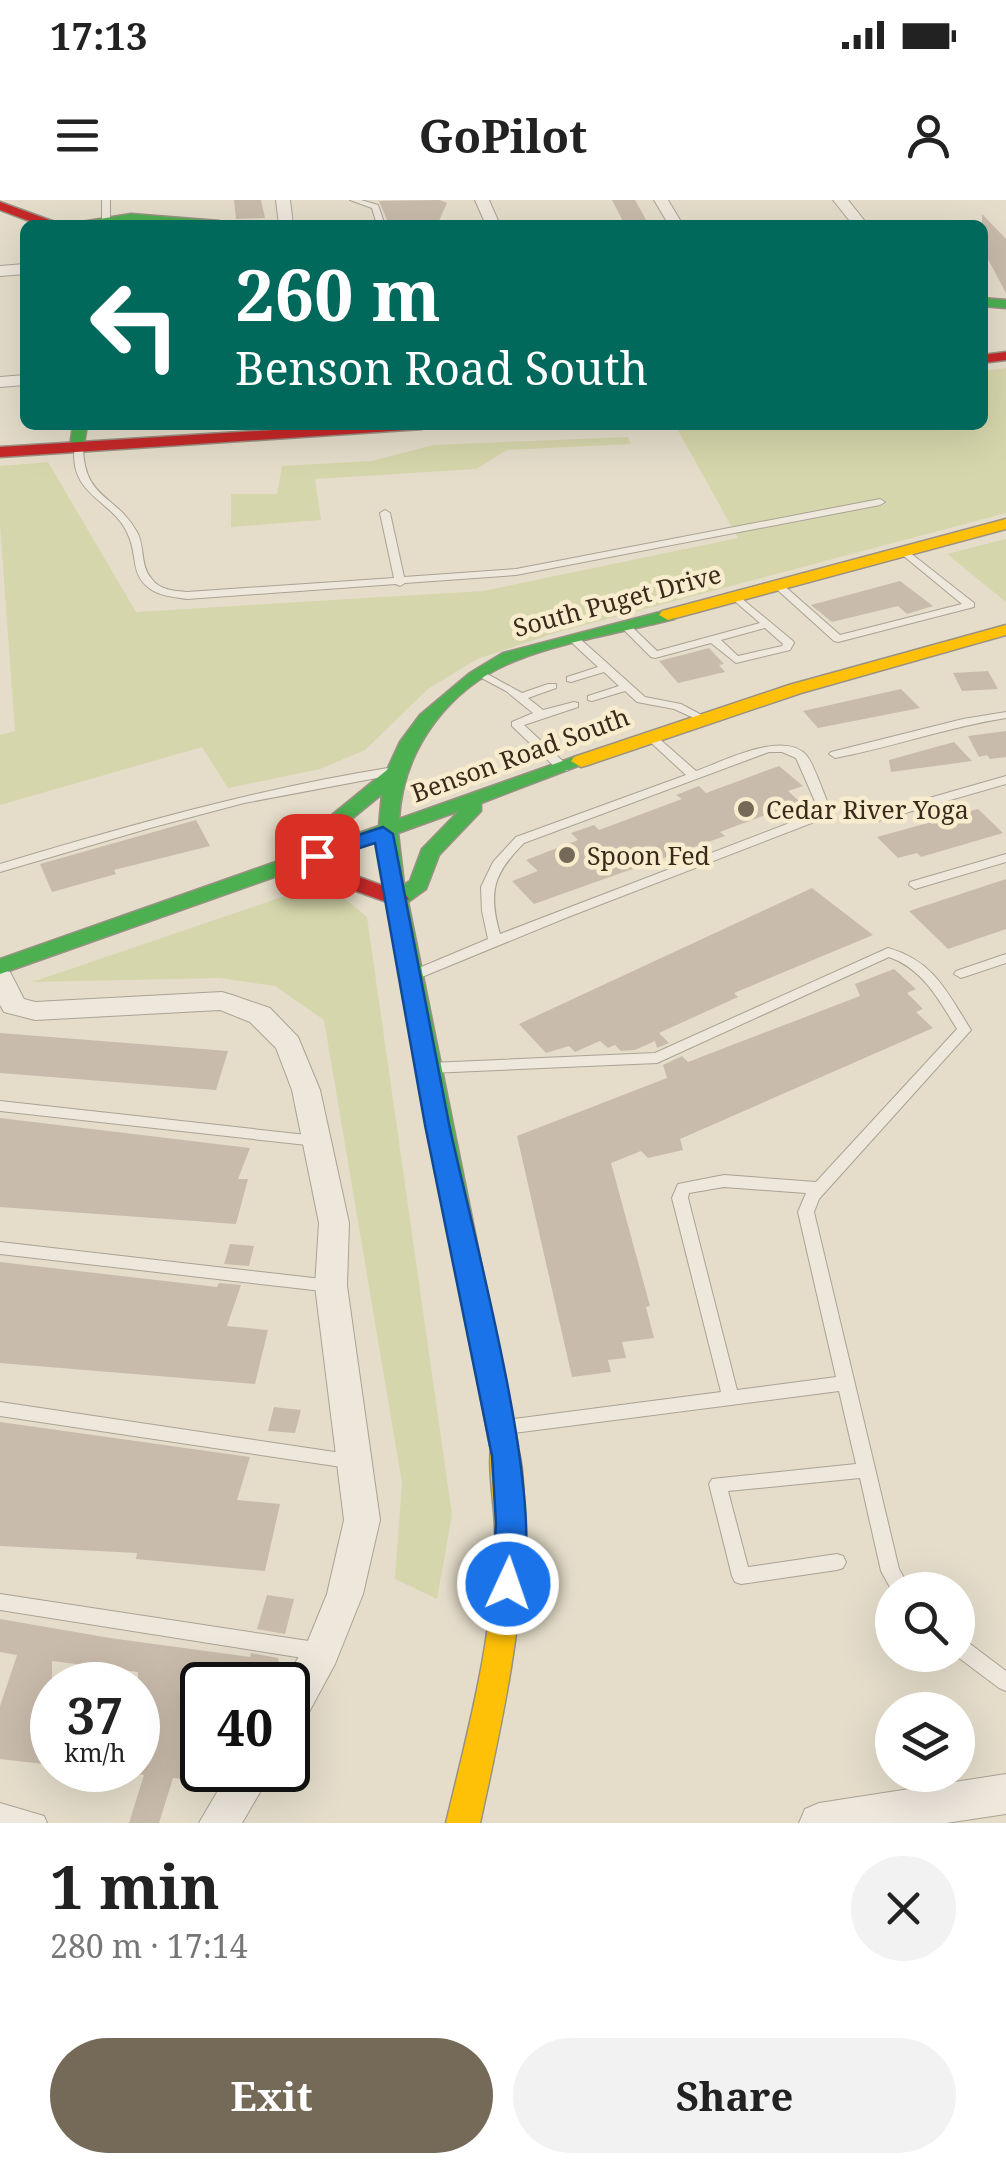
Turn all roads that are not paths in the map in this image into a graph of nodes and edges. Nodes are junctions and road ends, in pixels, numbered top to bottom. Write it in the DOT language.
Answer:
graph roads {
  1 [pos="354,200"];
  2 [pos="840,200"];
  3 [pos="0,206"];
  4 [pos="106,210"];
  5 [pos="38,220"];
  6 [pos="81,220"];
  7 [pos="168,220"];
  8 [pos="379,220"];
  9 [pos="857,220"];
  10 [pos="266,430"];
  11 [pos="79,436"];
  12 [pos="0,452"];
  13 [pos="880,502"];
  14 [pos="385,513"];
  15 [pos="1006,524"];
  16 [pos="904,551"];
  17 [pos="400,583"];
  18 [pos="777,585"];
  19 [pos="735,596"];
  20 [pos="768,624"];
  21 [pos="624,625"];
  22 [pos="1006,630"];
  23 [pos="574,639"];
  24 [pos="714,639"];
  25 [pos="606,668"];
  26 [pos="480,672"];
  27 [pos="571,679"];
  28 [pos="552,686"];
  29 [pos="627,687"];
  30 [pos="520,697"];
  31 [pos="592,698"];
  32 [pos="574,705"];
  33 [pos="540,714"];
  34 [pos="1006,715"];
  35 [pos="703,719"];
  36 [pos="651,737"];
  37 [pos="836,754"];
  38 [pos="563,768"];
  39 [pos="393,773"];
  40 [pos="694,776"];
  41 [pos="1006,780"];
  42 [pos="486,797"];
  43 [pos="874,818"];
  44 [pos="383,834"];
  45 [pos="1006,858"];
  46 [pos="0,868"];
  47 [pos="283,868"];
  48 [pos="916,885"];
  49 [pos="398,899"];
  50 [pos="496,942"];
  51 [pos="1006,958"];
  52 [pos="0,967"];
  53 [pos="961,974"];
  54 [pos="411,976"];
  55 [pos="0,978"];
  56 [pos="428,1068"];
  57 [pos="0,1106"];
  58 [pos="317,1140"];
  59 [pos="820,1188"];
  60 [pos="0,1248"];
  61 [pos="331,1286"];
  62 [pos="846,1383"];
  63 [pos="731,1398"];
  64 [pos="0,1409"];
  65 [pos="500,1428"];
  66 [pos="356,1462"];
  67 [pos="866,1470"];
  68 [pos="836,1562"];
  69 [pos="891,1572"];
  70 [pos="0,1602"];
  71 [pos="322,1652"];
  72 [pos="975,1659"];
  73 [pos="310,1673"];
  74 [pos="1006,1682"];
  75 [pos="239,1792"];
  76 [pos="1006,1794"];
  77 [pos="0,1813"];
  78 [pos="38,1823"];
  79 [pos="220,1823"];
  80 [pos="463,1823"];
  81 [pos="819,1823"];
  1 -- 8 [label="lane"];
  2 -- 9 [label="street"];
  3 -- 5 [label="street"];
  4 -- 6 [label="street"];
  4 -- 7 [label="street"];
  10 -- 11 [label="street"];
  11 -- 12 [label="street"];
  11 -- 17 [label="lane"];
  13 -- 17 [label="lane"];
  14 -- 17 [label="lane"];
  15 -- 16 [label="street, South Puget Drive"];
  16 -- 18 [label="street, South Puget Drive"];
  16 -- 18 [label="lane"];
  18 -- 19 [label="street, South Puget Drive"];
  19 -- 20 [label="lane"];
  19 -- 21 [label="street, South Puget Drive"];
  20 -- 24 [label="lane"];
  20 -- 24 [label="lane"];
  21 -- 23 [label="street, South Puget Drive"];
  21 -- 24 [label="lane"];
  22 -- 35 [label="street, Benson Road South"];
  23 -- 25 [label="lane"];
  23 -- 26 [label="street, South Puget Drive"];
  25 -- 27 [label="lane"];
  25 -- 29 [label="lane"];
  26 -- 30 [label="lane"];
  26 -- 39 [label="street, South Puget Drive"];
  28 -- 30 [label="lane"];
  29 -- 31 [label="lane"];
  29 -- 35 [label="lane"];
  30 -- 33 [label="lane"];
  32 -- 33 [label="lane"];
  33 -- 38 [label="lane"];
  34 -- 37 [label="lane"];
  35 -- 36 [label="street, Benson Road South"];
  36 -- 38 [label="street, Benson Road South"];
  36 -- 40 [label="lane"];
  38 -- 42 [label="street, Benson Road South"];
  39 -- 42 [label="street"];
  39 -- 44 [label="street, South Puget Drive"];
  39 -- 46 [label="lane"];
  39 -- 47 [label="street"];
  40 -- 50 [label="lane"];
  40 -- 50 [label="lane"];
  41 -- 43 [label="lane"];
  42 -- 44 [label="street, Benson Road South"];
  42 -- 49 [label="street"];
  44 -- 47 [label="street, Benson Road South"];
  44 -- 49 [label="street, South Puget Drive"];
  45 -- 48 [label="lane"];
  47 -- 49 [label="street"];
  47 -- 52 [label="street, Benson Road South"];
  49 -- 54 [label="street, South Puget Drive"];
  50 -- 54 [label="lane"];
  51 -- 53 [label="lane"];
  54 -- 56 [label="street, South Puget Drive"];
  55 -- 58 [label="street"];
  56 -- 59 [label="lane"];
  56 -- 65 [label="street, South Puget Drive"];
  57 -- 58 [label="lane"];
  58 -- 61 [label="street"];
  59 -- 62 [label="lane"];
  59 -- 63 [label="lane"];
  60 -- 61 [label="lane"];
  61 -- 66 [label="street"];
  62 -- 63 [label="lane"];
  62 -- 67 [label="lane"];
  63 -- 65 [label="lane"];
  64 -- 66 [label="lane"];
  65 -- 80 [label="street, South Puget Drive"];
  66 -- 71 [label="street"];
  67 -- 68 [label="lane"];
  67 -- 69 [label="lane"];
  70 -- 71 [label="lane"];
  71 -- 73 [label="street"];
  72 -- 74 [label="lane"];
  75 -- 79 [label="street"];
  76 -- 81 [label="street"];
  77 -- 78 [label="lane"];
}
